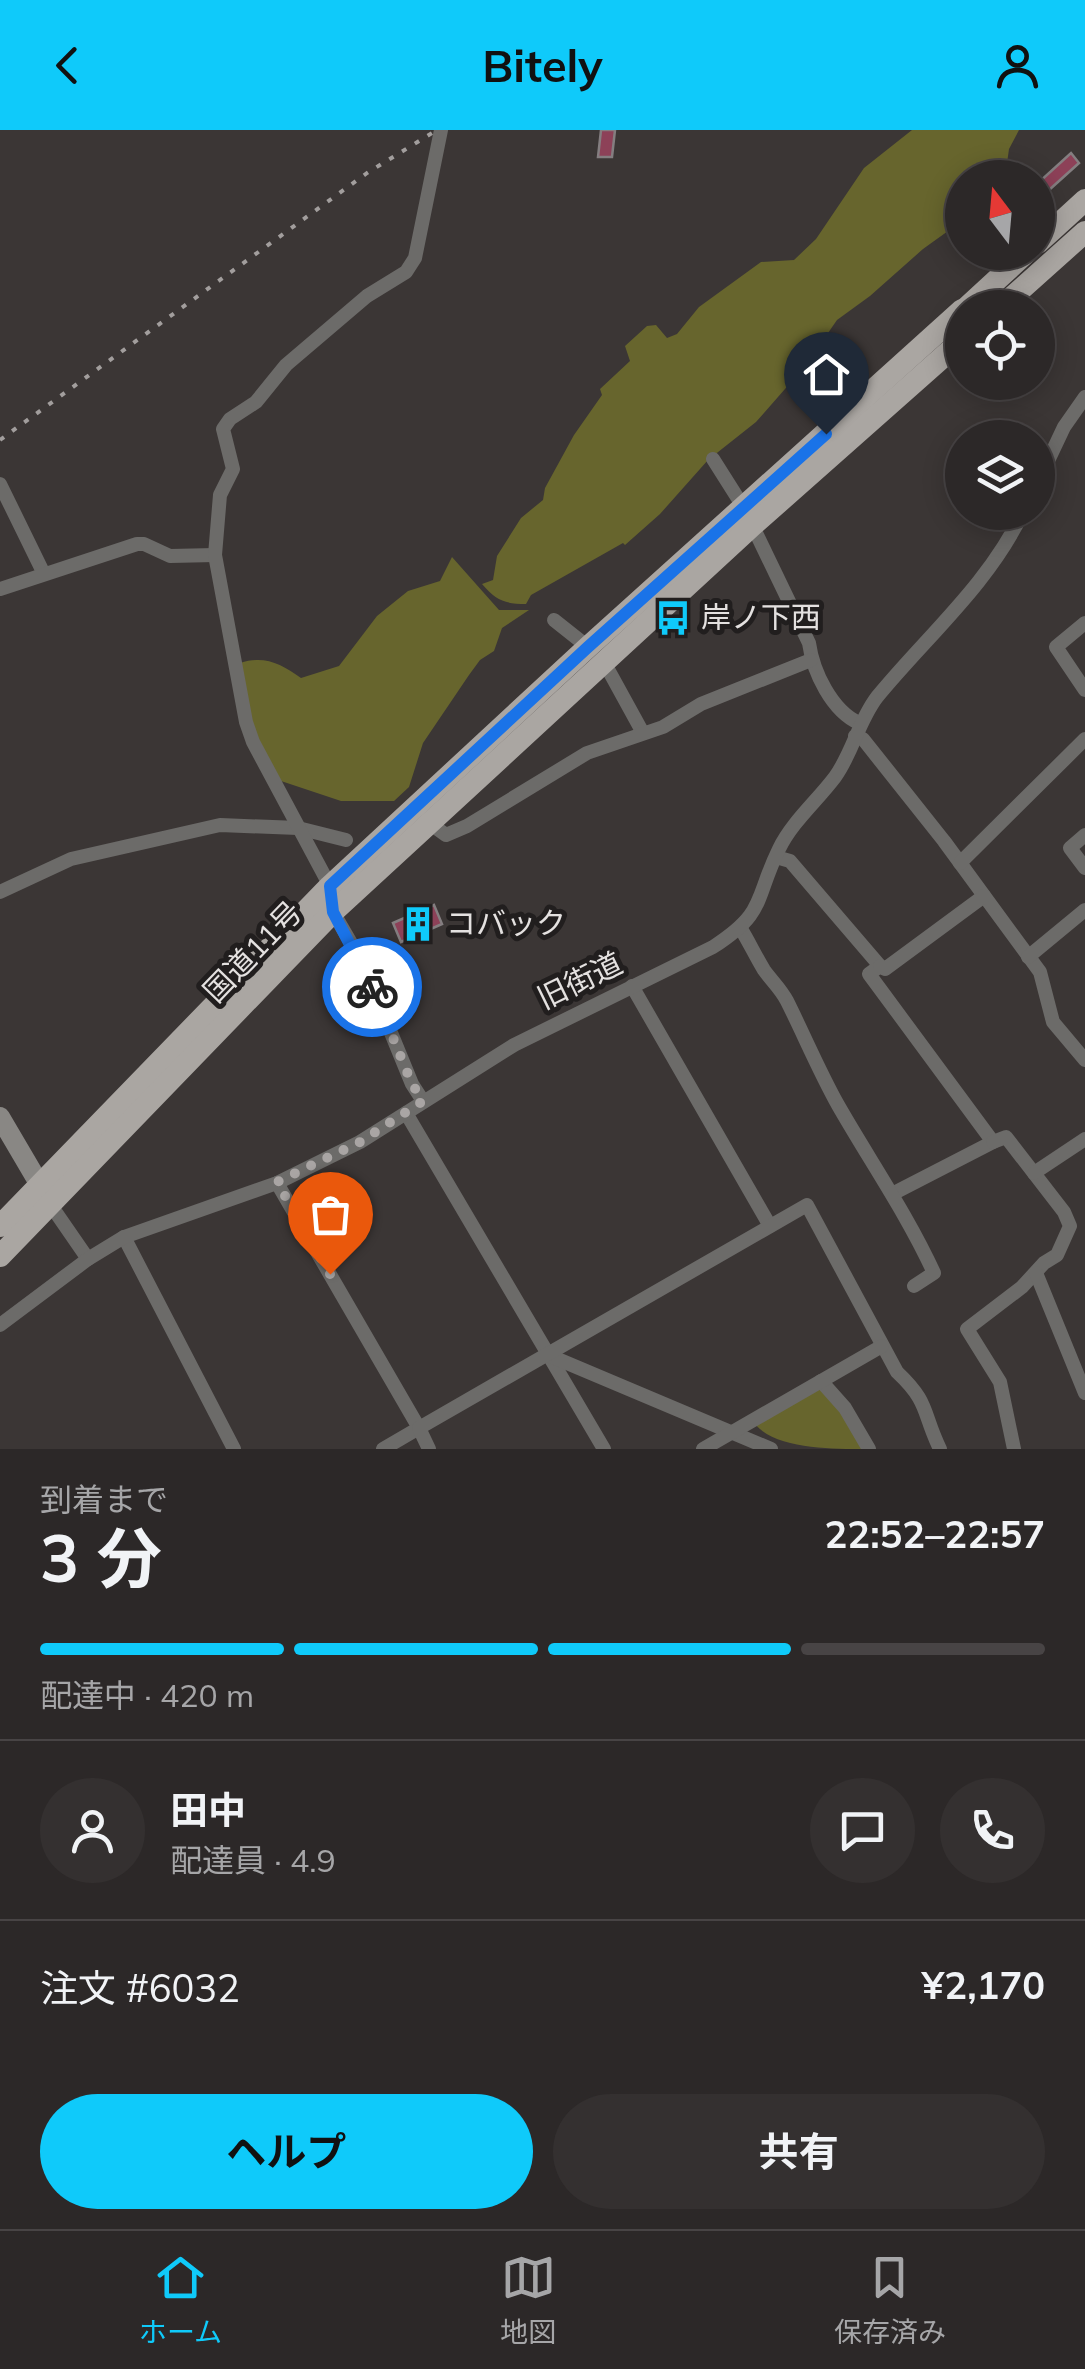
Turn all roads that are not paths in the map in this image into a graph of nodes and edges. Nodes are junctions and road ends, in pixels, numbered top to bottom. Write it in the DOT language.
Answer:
graph roads {
  1 [pos="441,130"];
  2 [pos="1085,200"];
  3 [pos="1055,227"];
  4 [pos="1085,232"];
  5 [pos="1007,270"];
  6 [pos="985,290"];
  7 [pos="1020,290"];
  8 [pos="945,327"];
  9 [pos="945,354"];
  10 [pos="1085,397"];
  11 [pos="1055,445"];
  12 [pos="713,459"];
  13 [pos="0,484"];
  14 [pos="748,517"];
  15 [pos="1011,530"];
  16 [pos="215,555"];
  17 [pos="44,574"];
  18 [pos="0,589"];
  19 [pos="554,620"];
  20 [pos="1085,623"];
  21 [pos="596,654"];
  22 [pos="812,660"];
  23 [pos="1085,690"];
  24 [pos="857,729"];
  25 [pos="643,733"];
  26 [pos="1085,738"];
  27 [pos="428,822"];
  28 [pos="298,828"];
  29 [pos="1085,835"];
  30 [pos="346,840"];
  31 [pos="776,857"];
  32 [pos="960,863"];
  33 [pos="1085,868"];
  34 [pos="330,886"];
  35 [pos="0,892"];
  36 [pos="984,896"];
  37 [pos="1085,910"];
  38 [pos="333,912"];
  39 [pos="741,929"];
  40 [pos="1028,957"];
  41 [pos="880,966"];
  42 [pos="632,986"];
  43 [pos="1085,1060"];
  44 [pos="423,1101"];
  45 [pos="406,1113"];
  46 [pos="0,1117"];
  47 [pos="1085,1139"];
  48 [pos="993,1142"];
  49 [pos="1034,1172"];
  50 [pos="277,1182"];
  51 [pos="894,1193"];
  52 [pos="46,1194"];
  53 [pos="0,1226"];
  54 [pos="770,1226"];
  55 [pos="124,1238"];
  56 [pos="0,1256"];
  57 [pos="88,1258"];
  58 [pos="1036,1273"];
  59 [pos="914,1286"];
  60 [pos="0,1325"];
  61 [pos="882,1346"];
  62 [pos="548,1354"];
  63 [pos="822,1382"];
  64 [pos="1085,1393"];
  65 [pos="419,1428"];
  66 [pos="730,1432"];
  67 [pos="234,1449"];
  68 [pos="383,1449"];
  69 [pos="429,1449"];
  70 [pos="604,1449"];
  71 [pos="704,1449"];
  72 [pos="772,1449"];
  73 [pos="869,1449"];
  74 [pos="940,1449"];
  75 [pos="1014,1449"];
  1 -- 16 [label="street"];
  2 -- 3 [label="highway"];
  4 -- 7 [label="highway"];
  5 -- 6 [label="highway, 国道11号"];
  8 -- 14 [label="highway, 国道11号"];
  9 -- 14 [label="highway, 国道11号"];
  10 -- 11 [label="street"];
  12 -- 14 [label="street"];
  13 -- 17 [label="street"];
  14 -- 21 [label="highway, 国道11号"];
  14 -- 22 [label="street"];
  15 -- 24 [label="street"];
  16 -- 17 [label="street"];
  16 -- 28 [label="street"];
  17 -- 18 [label="street"];
  19 -- 21 [label="street"];
  20 -- 23 [label="street"];
  21 -- 25 [label="street"];
  21 -- 27 [label="highway, 国道11号"];
  21 -- 34 [label="highway, 国道11号"];
  22 -- 24 [label="street"];
  22 -- 25 [label="street"];
  24 -- 31 [label="street"];
  24 -- 32 [label="street"];
  25 -- 27 [label="street"];
  26 -- 32 [label="street"];
  27 -- 38 [label="highway, 国道11号"];
  28 -- 30 [label="street"];
  28 -- 34 [label="street"];
  28 -- 35 [label="street"];
  29 -- 33 [label="street"];
  31 -- 39 [label="street"];
  31 -- 41 [label="street"];
  32 -- 36 [label="street"];
  34 -- 38 [label="street"];
  34 -- 52 [label="highway, 国道11号"];
  36 -- 40 [label="street"];
  36 -- 41 [label="street"];
  37 -- 40 [label="street"];
  38 -- 44 [label="street"];
  38 -- 52 [label="highway, 国道11号"];
  39 -- 42 [label="street, 旧街道"];
  39 -- 51 [label="street"];
  40 -- 43 [label="street"];
  41 -- 48 [label="street"];
  42 -- 44 [label="street, 旧街道"];
  42 -- 54 [label="street"];
  44 -- 45 [label="street, 旧街道"];
  45 -- 50 [label="street, 旧街道"];
  45 -- 62 [label="street"];
  46 -- 52 [label="main road"];
  47 -- 49 [label="street"];
  48 -- 49 [label="street"];
  48 -- 51 [label="street"];
  49 -- 58 [label="street"];
  50 -- 55 [label="street, 旧街道"];
  50 -- 65 [label="street"];
  51 -- 59 [label="street"];
  52 -- 53 [label="highway, 国道11号"];
  52 -- 56 [label="highway, 国道11号"];
  52 -- 57 [label="street"];
  54 -- 61 [label="street"];
  54 -- 62 [label="street"];
  55 -- 57 [label="street, 旧街道"];
  55 -- 67 [label="street"];
  57 -- 60 [label="street, 旧街道"];
  58 -- 64 [label="street"];
  58 -- 75 [label="street"];
  61 -- 63 [label="street"];
  61 -- 74 [label="street"];
  62 -- 65 [label="street"];
  62 -- 66 [label="street"];
  62 -- 70 [label="street"];
  63 -- 66 [label="street"];
  63 -- 73 [label="street"];
  65 -- 68 [label="street"];
  65 -- 69 [label="street"];
  66 -- 71 [label="street"];
  66 -- 72 [label="street"];
}
